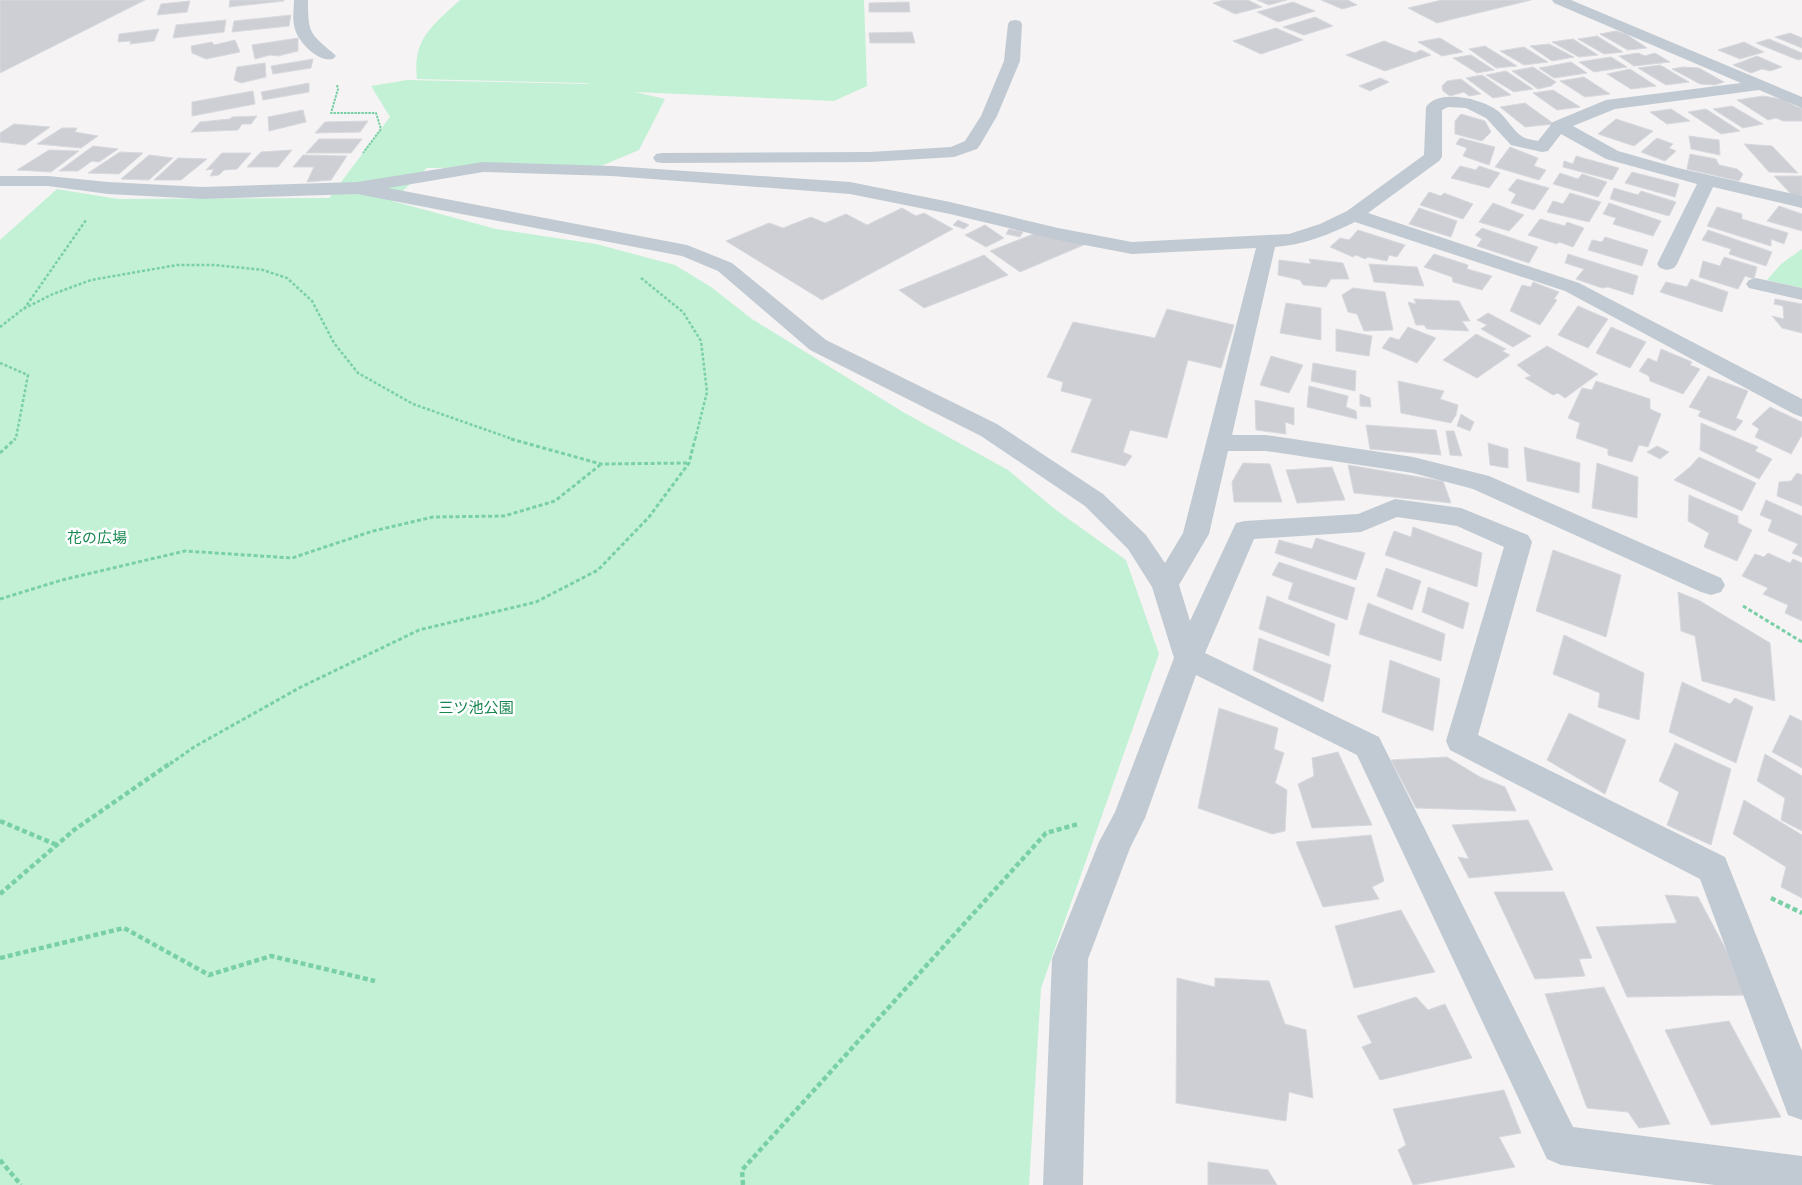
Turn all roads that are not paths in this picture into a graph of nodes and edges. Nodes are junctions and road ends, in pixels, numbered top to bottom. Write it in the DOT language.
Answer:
graph roads {
  1 [pos="301,0"];
  2 [pos="1559,0"];
  3 [pos="1015,24"];
  4 [pos="328,56"];
  5 [pos="1757,86"];
  6 [pos="1802,103"];
  7 [pos="1558,126"];
  8 [pos="612,170"];
  9 [pos="0,181"];
  10 [pos="1707,181"];
  11 [pos="346,189"];
  12 [pos="1802,202"];
  13 [pos="1354,215"];
  14 [pos="1267,241"];
  15 [pos="1667,264"];
  16 [pos="1756,284"];
  17 [pos="1802,294"];
  18 [pos="1802,409"];
  19 [pos="1219,443"];
  20 [pos="1165,585"];
  21 [pos="1711,585"];
  22 [pos="1188,658"];
  23 [pos="1802,1101"];
  24 [pos="1802,1176"];
  25 [pos="1062,1185"];
  1 -- 4 [label="street"];
  2 -- 5 [label="street"];
  3 -- 8 [label="street"];
  5 -- 6 [label="street"];
  5 -- 7 [label="street"];
  7 -- 10 [label="street"];
  7 -- 13 [label="street"];
  8 -- 11 [label="street"];
  8 -- 14 [label="street"];
  9 -- 11 [label="street"];
  10 -- 12 [label="street"];
  10 -- 15 [label="street"];
  11 -- 20 [label="street"];
  13 -- 14 [label="street"];
  13 -- 18 [label="street"];
  14 -- 19 [label="street"];
  16 -- 17 [label="street"];
  19 -- 20 [label="street"];
  19 -- 21 [label="street"];
  20 -- 22 [label="street"];
  22 -- 23 [label="street"];
  22 -- 24 [label="street"];
  22 -- 25 [label="street"];
}
